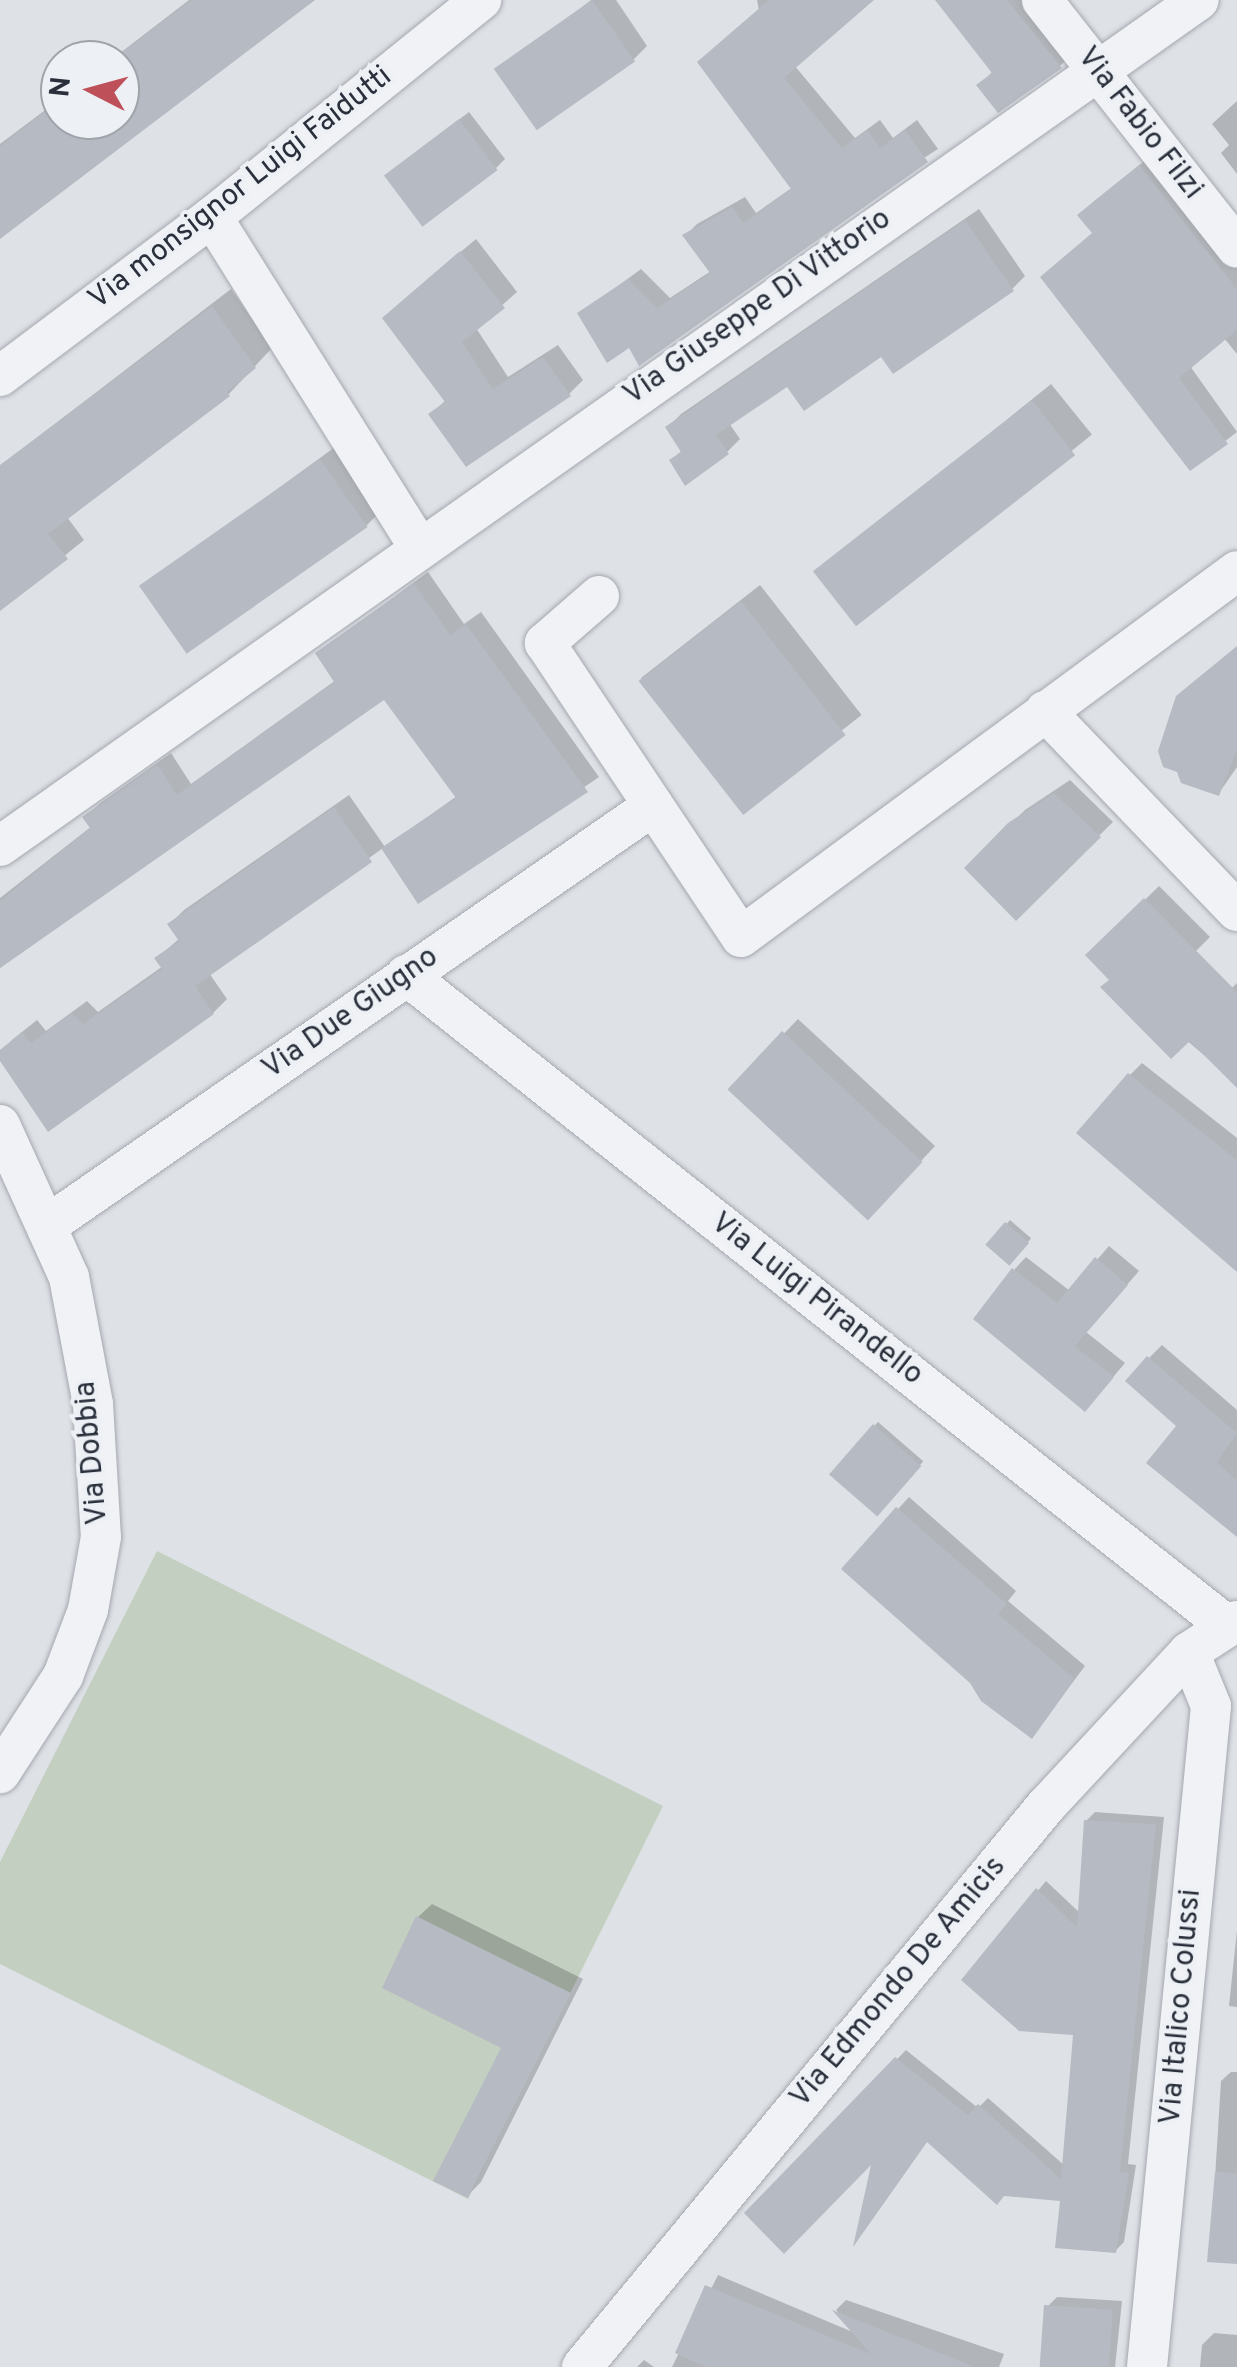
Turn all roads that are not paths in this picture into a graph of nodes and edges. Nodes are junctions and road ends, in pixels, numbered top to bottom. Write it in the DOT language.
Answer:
graph roads {
  1 [pos="481,0"];
  2 [pos="1042,0"];
  3 [pos="1199,0"];
  4 [pos="1096,69"];
  5 [pos="212,217"];
  6 [pos="1237,248"];
  7 [pos="0,376"];
  8 [pos="420,548"];
  9 [pos="1237,570"];
  10 [pos="600,596"];
  11 [pos="1046,711"];
  12 [pos="653,806"];
  13 [pos="0,846"];
  14 [pos="1237,911"];
  15 [pos="406,976"];
  16 [pos="0,1125"];
  17 [pos="49,1224"];
  18 [pos="1231,1623"];
  19 [pos="1189,1652"];
  20 [pos="0,1773"];
  21 [pos="582,2367"];
  22 [pos="1147,2367"];
  1 -- 5 [label="street, Via monsignor Luigi Faidutti"];
  2 -- 4 [label="street, Via Fabio Filzi"];
  3 -- 4 [label="street, Via Giuseppe Di Vittorio"];
  4 -- 6 [label="street, Via Fabio Filzi"];
  4 -- 8 [label="street, Via Giuseppe Di Vittorio"];
  5 -- 7 [label="street, Via monsignor Luigi Faidutti"];
  5 -- 8 [label="street"];
  8 -- 13 [label="street, Via Giuseppe Di Vittorio"];
  9 -- 11 [label="street"];
  10 -- 12 [label="street"];
  11 -- 12 [label="street"];
  11 -- 14 [label="street"];
  12 -- 15 [label="street, Via Due Giugno"];
  15 -- 17 [label="street, Via Due Giugno"];
  15 -- 18 [label="street, Via Luigi Pirandello"];
  16 -- 17 [label="street, Via Dobbia"];
  17 -- 20 [label="street, Via Dobbia"];
  18 -- 19 [label="street, Via Edmondo De Amicis"];
  19 -- 21 [label="street, Via Edmondo De Amicis"];
  19 -- 22 [label="street, Via Italico Colussi"];
}
